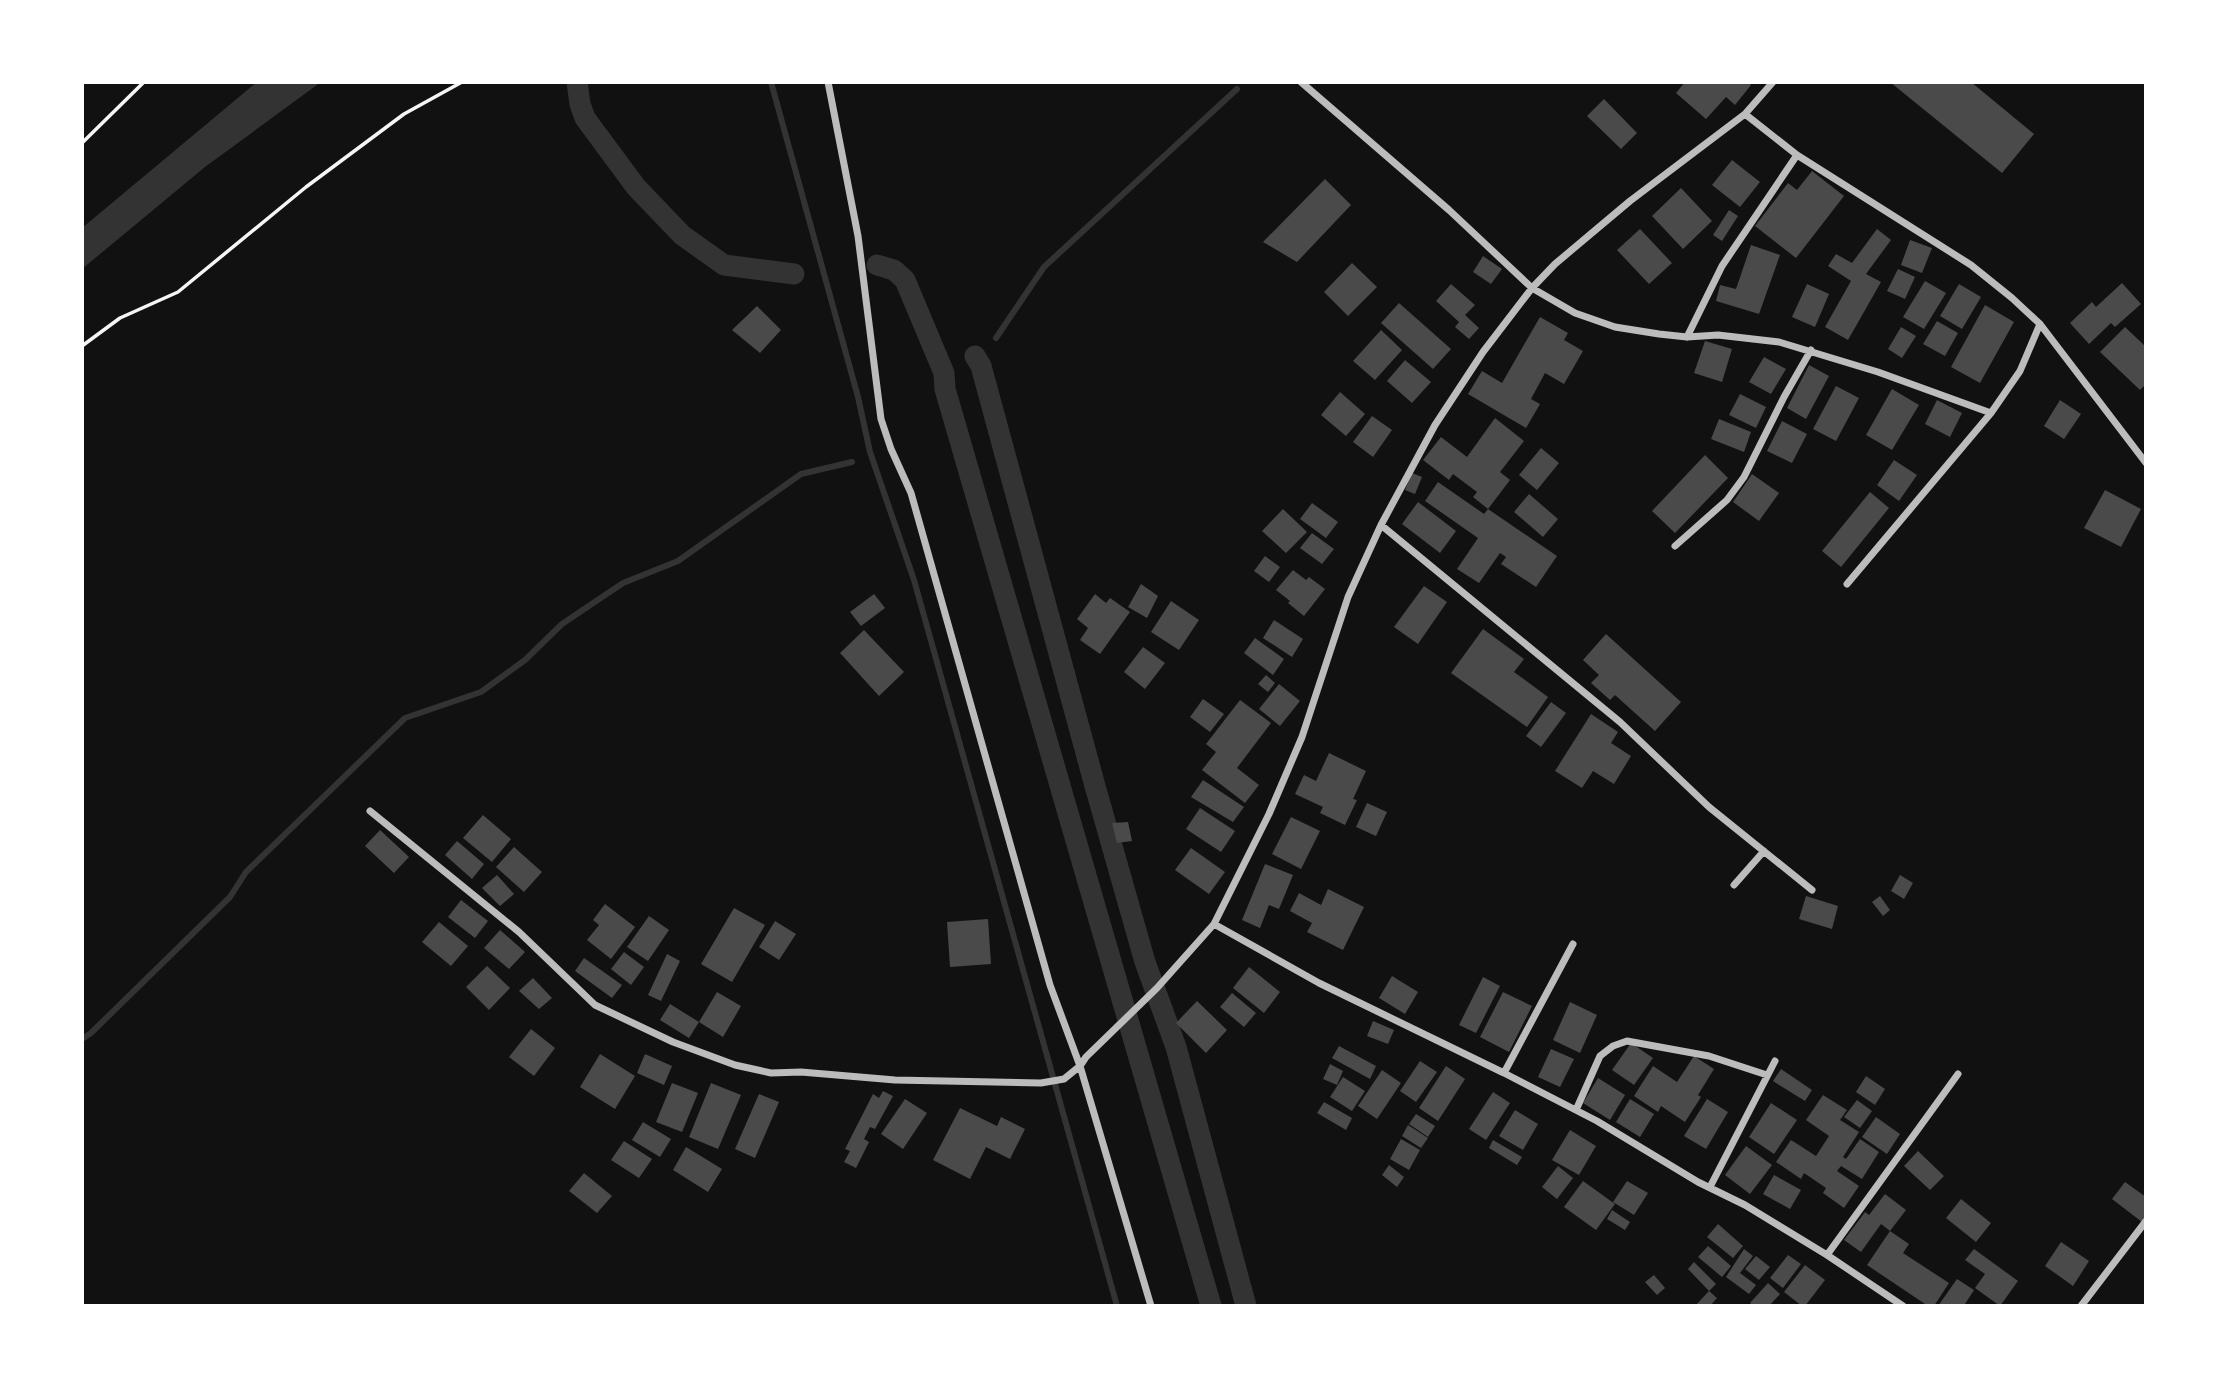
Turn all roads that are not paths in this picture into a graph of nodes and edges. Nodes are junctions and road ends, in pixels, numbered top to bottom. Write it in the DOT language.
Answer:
graph roads {
  1 [pos="828,82"];
  2 [pos="1301,82"];
  3 [pos="1771,83"];
  4 [pos="1745,114"];
  5 [pos="1797,155"];
  6 [pos="1532,288"];
  7 [pos="2040,324"];
  8 [pos="1687,337"];
  9 [pos="1811,350"];
  10 [pos="1990,413"];
  11 [pos="2146,463"];
  12 [pos="1381,525"];
  13 [pos="1675,546"];
  14 [pos="1847,584"];
  15 [pos="370,811"];
  16 [pos="1764,851"];
  17 [pos="1734,885"];
  18 [pos="1812,890"];
  19 [pos="1214,924"];
  20 [pos="1573,944"];
  21 [pos="1774,1061"];
  22 [pos="1080,1066"];
  23 [pos="1504,1073"];
  24 [pos="1958,1074"];
  25 [pos="1767,1076"];
  26 [pos="1576,1111"];
  27 [pos="1710,1187"];
  28 [pos="2146,1221"];
  29 [pos="1827,1255"];
  30 [pos="1151,1306"];
  31 [pos="1903,1306"];
  32 [pos="2081,1306"];
  1 -- 22 [label="street"];
  2 -- 6 [label="street"];
  3 -- 4 [label="street"];
  4 -- 5 [label="street"];
  4 -- 6 [label="street"];
  5 -- 7 [label="street"];
  5 -- 8 [label="street"];
  6 -- 8 [label="street"];
  6 -- 12 [label="street"];
  7 -- 10 [label="street"];
  7 -- 11 [label="street"];
  8 -- 9 [label="street"];
  9 -- 10 [label="street"];
  9 -- 13 [label="street"];
  10 -- 14 [label="street"];
  12 -- 16 [label="street"];
  12 -- 19 [label="street"];
  15 -- 22 [label="street"];
  16 -- 17 [label="street"];
  16 -- 18 [label="street"];
  19 -- 22 [label="street"];
  19 -- 23 [label="street"];
  20 -- 23 [label="street"];
  21 -- 25 [label="street"];
  22 -- 30 [label="street"];
  23 -- 26 [label="street"];
  24 -- 29 [label="street"];
  25 -- 26 [label="street"];
  25 -- 27 [label="street"];
  26 -- 27 [label="street"];
  27 -- 29 [label="street"];
  28 -- 32 [label="street"];
  29 -- 31 [label="street"];
}
